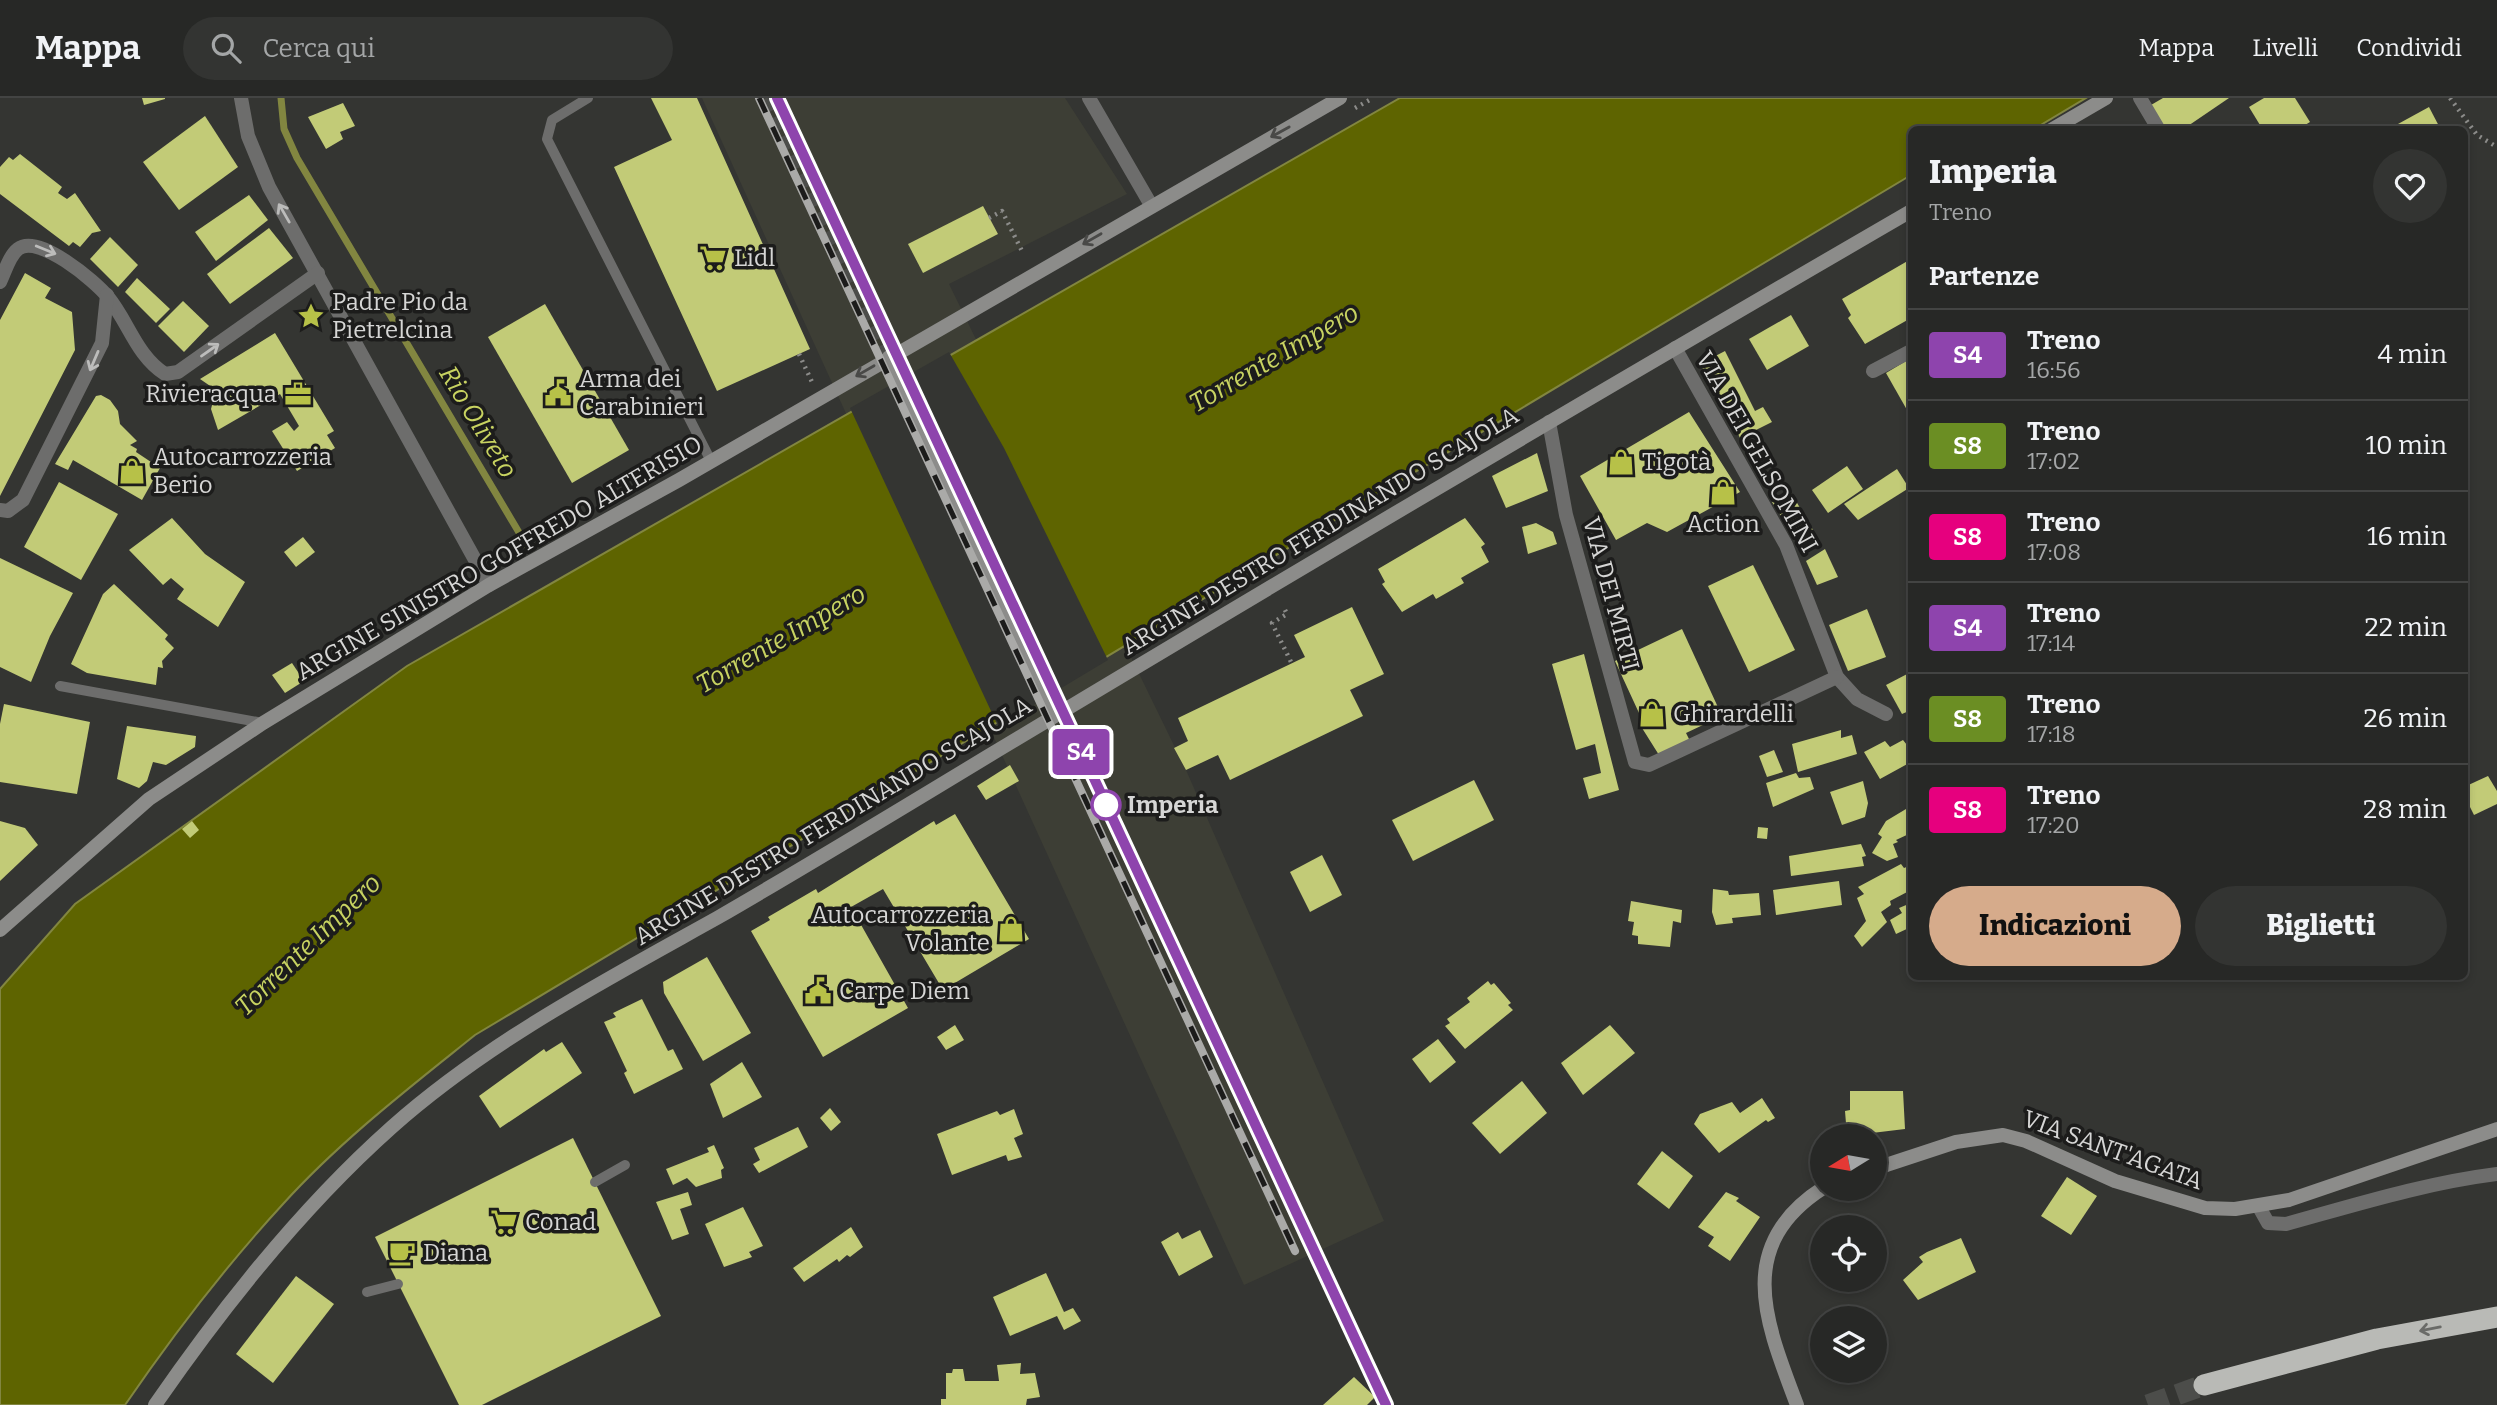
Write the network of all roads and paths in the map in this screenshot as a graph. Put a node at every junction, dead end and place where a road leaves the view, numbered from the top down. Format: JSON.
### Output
{"nodes":[{"id":1,"x":241,"y":98,"type":"edge"},
{"id":2,"x":588,"y":98,"type":"edge"},
{"id":3,"x":1089,"y":98,"type":"edge"},
{"id":4,"x":1340,"y":98,"type":"edge"},
{"id":5,"x":2106,"y":98,"type":"edge"},
{"id":6,"x":2140,"y":98,"type":"edge"},
{"id":7,"x":2449,"y":98,"type":"edge"},
{"id":8,"x":2058,"y":126,"type":"edge"},
{"id":9,"x":2157,"y":126,"type":"edge"},
{"id":10,"x":2497,"y":146,"type":"edge"},
{"id":11,"x":1151,"y":205,"type":"junction"},
{"id":12,"x":1908,"y":213,"type":"edge"},
{"id":13,"x":989,"y":218,"type":"dead end"},
{"id":14,"x":1022,"y":251,"type":"dead end"},
{"id":15,"x":318,"y":273,"type":"junction"},
{"id":16,"x":0,"y":282,"type":"edge"},
{"id":17,"x":107,"y":295,"type":"junction"},
{"id":18,"x":1675,"y":348,"type":"junction"},
{"id":19,"x":1908,"y":353,"type":"edge"},
{"id":20,"x":799,"y":354,"type":"dead end"},
{"id":21,"x":889,"y":358,"type":"tunnel mouth"},
{"id":22,"x":1873,"y":371,"type":"dead end"},
{"id":23,"x":824,"y":395,"type":"junction"},
{"id":24,"x":1549,"y":422,"type":"junction"},
{"id":25,"x":711,"y":461,"type":"junction"},
{"id":26,"x":0,"y":510,"type":"edge"},
{"id":27,"x":489,"y":585,"type":"junction"},
{"id":28,"x":1285,"y":610,"type":"dead end"},
{"id":29,"x":1292,"y":664,"type":"dead end"},
{"id":30,"x":1837,"y":677,"type":"junction"},
{"id":31,"x":60,"y":686,"type":"dead end"},
{"id":32,"x":1886,"y":714,"type":"dead end"},
{"id":33,"x":1056,"y":715,"type":"junction"},
{"id":34,"x":263,"y":723,"type":"junction"},
{"id":35,"x":0,"y":930,"type":"edge"},
{"id":36,"x":2497,"y":1129,"type":"edge"},
{"id":37,"x":1887,"y":1165,"type":"edge"},
{"id":38,"x":625,"y":1166,"type":"dead end"},
{"id":39,"x":2497,"y":1174,"type":"edge"},
{"id":40,"x":595,"y":1182,"type":"dead end"},
{"id":41,"x":1810,"y":1196,"type":"edge"},
{"id":42,"x":2259,"y":1207,"type":"junction"},
{"id":43,"x":398,"y":1284,"type":"dead end"},
{"id":44,"x":367,"y":1292,"type":"dead end"},
{"id":45,"x":2497,"y":1317,"type":"edge"},
{"id":46,"x":2204,"y":1385,"type":"tunnel mouth"},
{"id":47,"x":155,"y":1405,"type":"edge"},
{"id":48,"x":1797,"y":1405,"type":"edge"}],
"edges":[{"from":15,"to":1,"type":"street","one_way":true},
{"from":2,"to":25,"type":"lane"},
{"from":3,"to":11,"type":"street"},
{"from":4,"to":11,"type":"main road","name":"ARGINE SINISTRO GOFFREDO ALTERISIO","one_way":true},
{"from":5,"to":8,"type":"main road"},
{"from":6,"to":9,"type":"street"},
{"from":7,"to":10,"type":"path"},
{"from":11,"to":23,"type":"main road","name":"ARGINE SINISTRO GOFFREDO ALTERISIO","one_way":true},
{"from":12,"to":18,"type":"main road","name":"ARGINE DESTRO FERDINANDO SCAJOLA"},
{"from":13,"to":14,"type":"path"},
{"from":17,"to":15,"type":"street","one_way":true},
{"from":15,"to":27,"type":"street"},
{"from":16,"to":17,"type":"street","one_way":true},
{"from":17,"to":26,"type":"street","one_way":true},
{"from":18,"to":24,"type":"main road","name":"ARGINE DESTRO FERDINANDO SCAJOLA"},
{"from":18,"to":30,"type":"street","name":"VIA DEI GELSOMINI"},
{"from":19,"to":22,"type":"street"},
{"from":20,"to":23,"type":"path"},
{"from":21,"to":33,"type":"main road"},
{"from":23,"to":25,"type":"main road","name":"ARGINE SINISTRO GOFFREDO ALTERISIO"},
{"from":24,"to":30,"type":"street","name":"VIA DEI MIRTI"},
{"from":24,"to":33,"type":"main road","name":"ARGINE DESTRO FERDINANDO SCAJOLA"},
{"from":25,"to":27,"type":"main road","name":"ARGINE SINISTRO GOFFREDO ALTERISIO"},
{"from":27,"to":34,"type":"main road","name":"ARGINE SINISTRO GOFFREDO ALTERISIO"},
{"from":28,"to":29,"type":"path"},
{"from":30,"to":32,"type":"street","name":"VIA DEI GELSOMINI"},
{"from":31,"to":34,"type":"lane"},
{"from":33,"to":47,"type":"main road","name":"ARGINE DESTRO FERDINANDO SCAJOLA"},
{"from":34,"to":35,"type":"main road","name":"ARGINE SINISTRO GOFFREDO ALTERISIO"},
{"from":36,"to":42,"type":"main road","name":"VIA SANT'AGATA"},
{"from":37,"to":42,"type":"main road","name":"VIA SANT'AGATA"},
{"from":38,"to":40,"type":"lane"},
{"from":39,"to":42,"type":"street"},
{"from":41,"to":48,"type":"main road"},
{"from":43,"to":44,"type":"lane"},
{"from":45,"to":46,"type":"highway","one_way":true}]}
